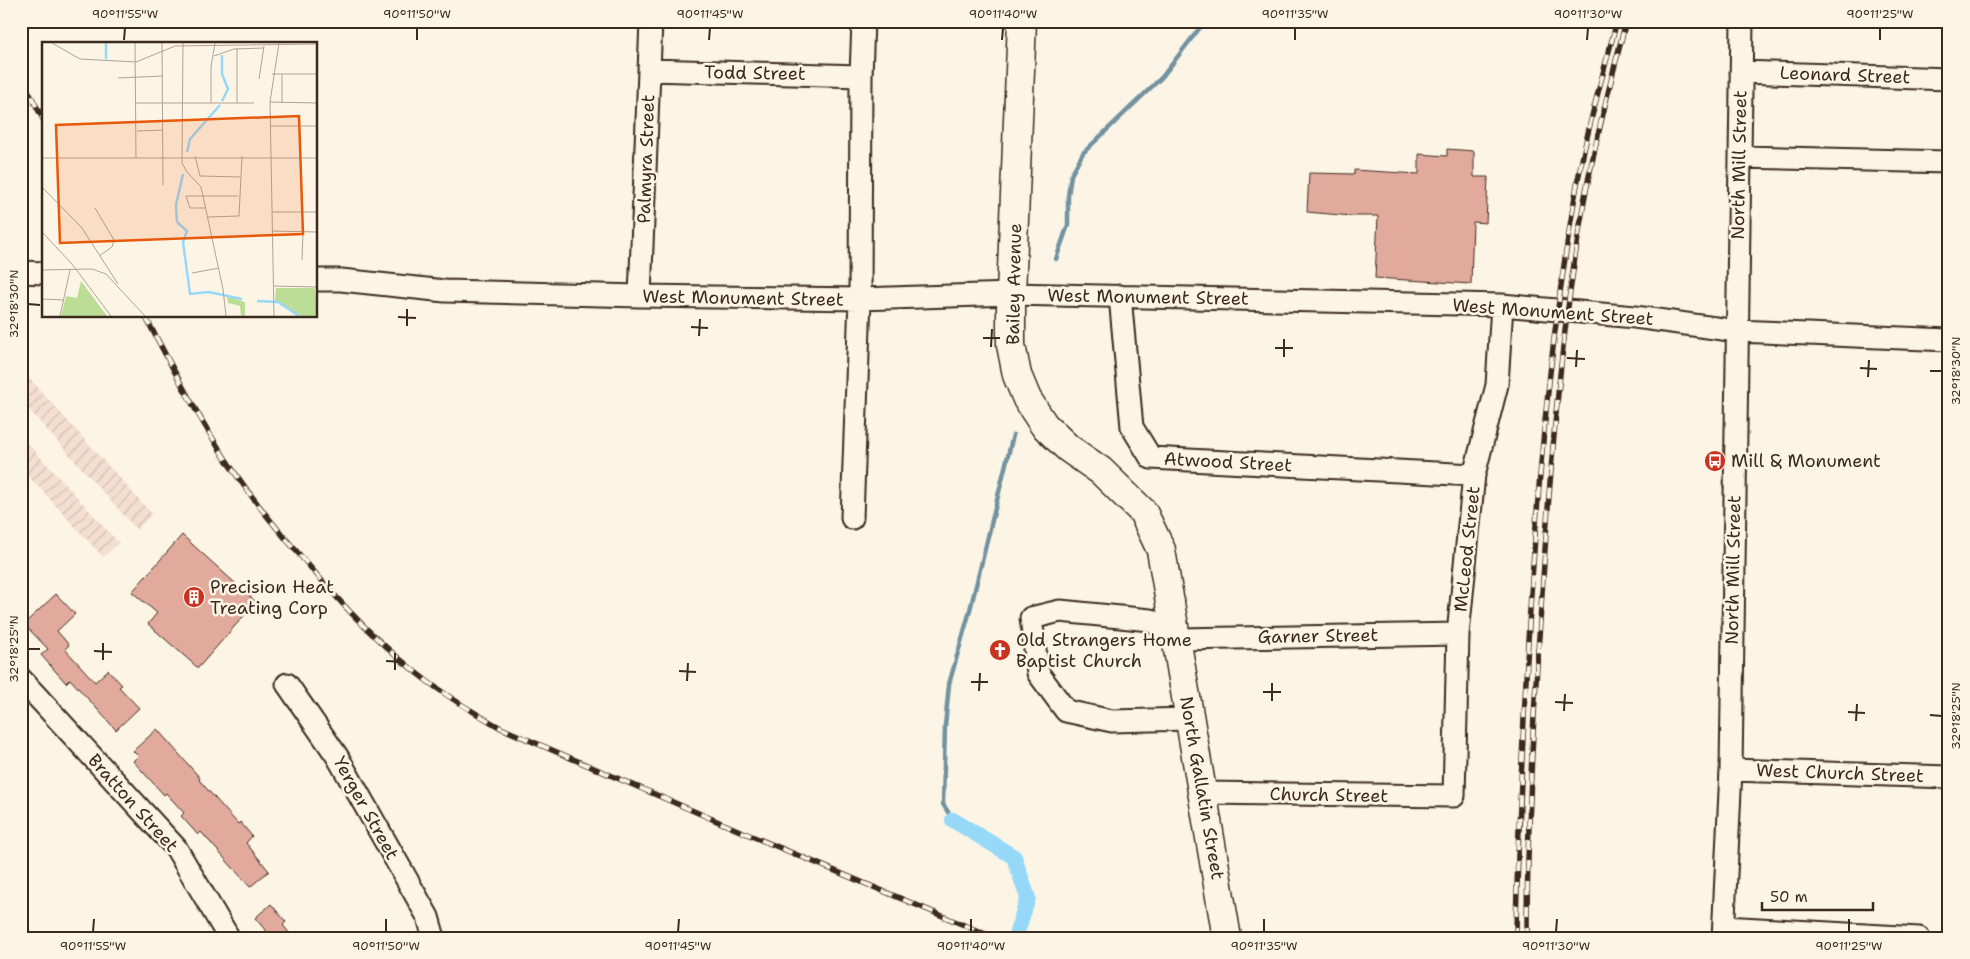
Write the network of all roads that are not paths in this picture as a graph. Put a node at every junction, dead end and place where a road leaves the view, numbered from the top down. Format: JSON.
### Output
{"nodes":[{"id":1,"x":651,"y":21,"type":"edge"},
{"id":2,"x":863,"y":21,"type":"edge"},
{"id":3,"x":1022,"y":21,"type":"edge"},
{"id":4,"x":1742,"y":21,"type":"edge"},
{"id":5,"x":650,"y":70,"type":"junction"},
{"id":6,"x":1741,"y":72,"type":"junction"},
{"id":7,"x":861,"y":76,"type":"junction"},
{"id":8,"x":1949,"y":79,"type":"edge"},
{"id":9,"x":1740,"y":157,"type":"junction"},
{"id":10,"x":1949,"y":162,"type":"edge"},
{"id":11,"x":21,"y":272,"type":"edge"},
{"id":12,"x":42,"y":272,"type":"edge"},
{"id":13,"x":318,"y":280,"type":"edge"},
{"id":14,"x":1011,"y":294,"type":"junction"},
{"id":15,"x":640,"y":296,"type":"junction"},
{"id":16,"x":1120,"y":296,"type":"junction"},
{"id":17,"x":860,"y":299,"type":"junction"},
{"id":18,"x":1502,"y":305,"type":"junction"},
{"id":19,"x":1737,"y":331,"type":"junction"},
{"id":20,"x":1949,"y":340,"type":"edge"},
{"id":21,"x":1474,"y":475,"type":"junction"},
{"id":22,"x":852,"y":518,"type":"dead end"},
{"id":23,"x":1161,"y":550,"type":"joint"},
{"id":24,"x":1458,"y":634,"type":"junction"},
{"id":25,"x":1178,"y":639,"type":"junction"},
{"id":26,"x":21,"y":679,"type":"edge"},
{"id":27,"x":287,"y":684,"type":"dead end"},
{"id":28,"x":1189,"y":719,"type":"junction"},
{"id":29,"x":1731,"y":770,"type":"junction"},
{"id":30,"x":1949,"y":777,"type":"edge"},
{"id":31,"x":1203,"y":793,"type":"junction"},
{"id":32,"x":1454,"y":796,"type":"joint"},
{"id":33,"x":1724,"y":932,"type":"edge"},
{"id":34,"x":229,"y":938,"type":"edge"},
{"id":35,"x":434,"y":938,"type":"edge"},
{"id":36,"x":1227,"y":938,"type":"edge"},
{"id":37,"x":1919,"y":938,"type":"edge"}],
"edges":[{"from":1,"to":5,"type":"street","name":"Palmyra Street"},
{"from":2,"to":7,"type":"street"},
{"from":3,"to":14,"type":"main road","name":"Bailey Avenue"},
{"from":4,"to":6,"type":"street","name":"North Mill Street"},
{"from":5,"to":7,"type":"street","name":"Todd Street"},
{"from":5,"to":15,"type":"street","name":"Palmyra Street"},
{"from":6,"to":8,"type":"street","name":"Leonard Street"},
{"from":6,"to":9,"type":"street","name":"North Mill Street"},
{"from":7,"to":17,"type":"street"},
{"from":9,"to":10,"type":"street"},
{"from":9,"to":19,"type":"street","name":"North Mill Street"},
{"from":11,"to":12,"type":"street"},
{"from":13,"to":15,"type":"street","name":"West Monument Street"},
{"from":14,"to":16,"type":"street","name":"West Monument Street"},
{"from":14,"to":17,"type":"street","name":"West Monument Street"},
{"from":14,"to":23,"type":"main road","name":"Bailey Avenue"},
{"from":15,"to":17,"type":"street","name":"West Monument Street"},
{"from":16,"to":18,"type":"street","name":"West Monument Street"},
{"from":16,"to":21,"type":"street","name":"Atwood Street"},
{"from":17,"to":22,"type":"street"},
{"from":18,"to":19,"type":"street","name":"West Monument Street"},
{"from":18,"to":21,"type":"street","name":"McLeod Street"},
{"from":19,"to":20,"type":"street","name":"West Monument Street"},
{"from":19,"to":29,"type":"street","name":"North Mill Street"},
{"from":21,"to":24,"type":"street","name":"McLeod Street"},
{"from":23,"to":25,"type":"main road","name":"North Gallatin Street"},
{"from":24,"to":25,"type":"street","name":"Garner Street"},
{"from":24,"to":32,"type":"street","name":"McLeod Street"},
{"from":25,"to":28,"type":"main road","name":"North Gallatin Street"},
{"from":25,"to":28,"type":"street"},
{"from":26,"to":34,"type":"street","name":"Bratton Street"},
{"from":27,"to":35,"type":"street","name":"Yerger Street"},
{"from":28,"to":31,"type":"main road","name":"North Gallatin Street"},
{"from":29,"to":30,"type":"street","name":"West Church Street"},
{"from":29,"to":33,"type":"street","name":"North Mill Street"},
{"from":31,"to":32,"type":"street","name":"Church Street"},
{"from":31,"to":36,"type":"main road","name":"North Gallatin Street"},
{"from":33,"to":37,"type":"street"}]}
